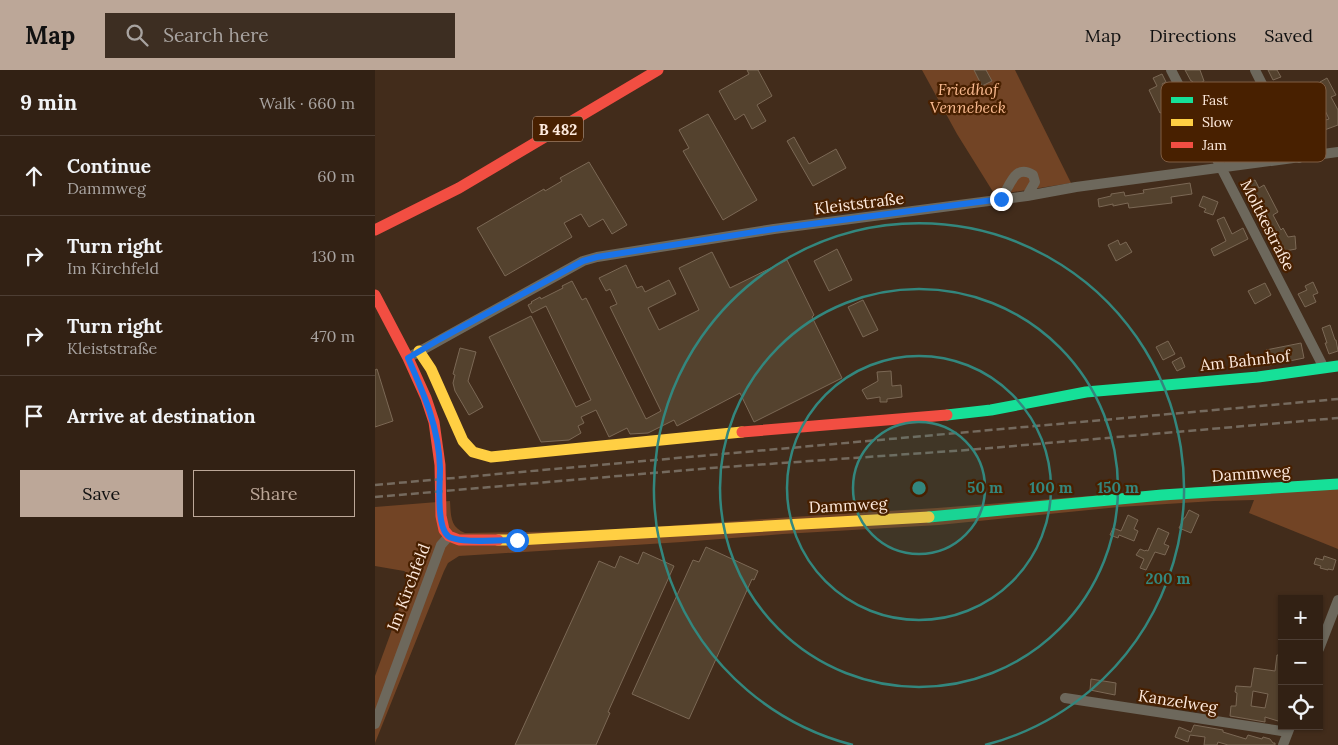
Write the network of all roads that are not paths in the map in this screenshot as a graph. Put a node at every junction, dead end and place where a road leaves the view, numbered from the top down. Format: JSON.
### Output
{"nodes":[{"id":1,"x":658,"y":70,"type":"edge"},
{"id":2,"x":1171,"y":70,"type":"edge"},
{"id":3,"x":1255,"y":70,"type":"edge"},
{"id":4,"x":1177,"y":82,"type":"edge"},
{"id":5,"x":1261,"y":82,"type":"edge"},
{"id":6,"x":1219,"y":162,"type":"edge"},
{"id":7,"x":1268,"y":162,"type":"edge"},
{"id":8,"x":1222,"y":168,"type":"junction"},
{"id":9,"x":1027,"y":196,"type":"junction"},
{"id":10,"x":1001,"y":199,"type":"junction"},
{"id":11,"x":375,"y":230,"type":"edge"},
{"id":12,"x":375,"y":295,"type":"edge"},
{"id":13,"x":419,"y":351,"type":"junction"},
{"id":14,"x":408,"y":358,"type":"junction"},
{"id":15,"x":1338,"y":366,"type":"edge"},
{"id":16,"x":1324,"y":368,"type":"junction"},
{"id":17,"x":1338,"y":484,"type":"edge"},
{"id":18,"x":449,"y":536,"type":"junction"},
{"id":19,"x":1338,"y":600,"type":"edge"},
{"id":20,"x":1322,"y":640,"type":"edge"},
{"id":21,"x":1065,"y":698,"type":"dead end"},
{"id":22,"x":375,"y":724,"type":"edge"},
{"id":23,"x":1278,"y":727,"type":"edge"},
{"id":24,"x":1289,"y":730,"type":"edge"},
{"id":25,"x":1283,"y":745,"type":"edge"}],
"edges":[{"from":1,"to":11,"type":"street","number":"B 482"},
{"from":2,"to":4,"type":"street","name":"Moltkestraße"},
{"from":3,"to":5,"type":"street"},
{"from":6,"to":8,"type":"street","name":"Moltkestraße"},
{"from":7,"to":8,"type":"street","name":"Kleiststraße"},
{"from":8,"to":9,"type":"street","name":"Kleiststraße"},
{"from":8,"to":16,"type":"street","name":"Moltkestraße"},
{"from":9,"to":10,"type":"street","name":"Kleiststraße"},
{"from":9,"to":10,"type":"street"},
{"from":10,"to":13,"type":"street","name":"Kleiststraße"},
{"from":12,"to":14,"type":"street","name":"Im Kirchfeld"},
{"from":13,"to":14,"type":"street","name":"Kleiststraße"},
{"from":13,"to":16,"type":"street","name":"Am Bahnhof"},
{"from":14,"to":18,"type":"street","name":"Im Kirchfeld"},
{"from":15,"to":16,"type":"street","name":"Am Bahnhof"},
{"from":17,"to":18,"type":"street","name":"Dammweg"},
{"from":18,"to":22,"type":"street","name":"Im Kirchfeld"},
{"from":19,"to":20,"type":"street"},
{"from":21,"to":23,"type":"street","name":"Kanzelweg"},
{"from":24,"to":25,"type":"street"}]}
